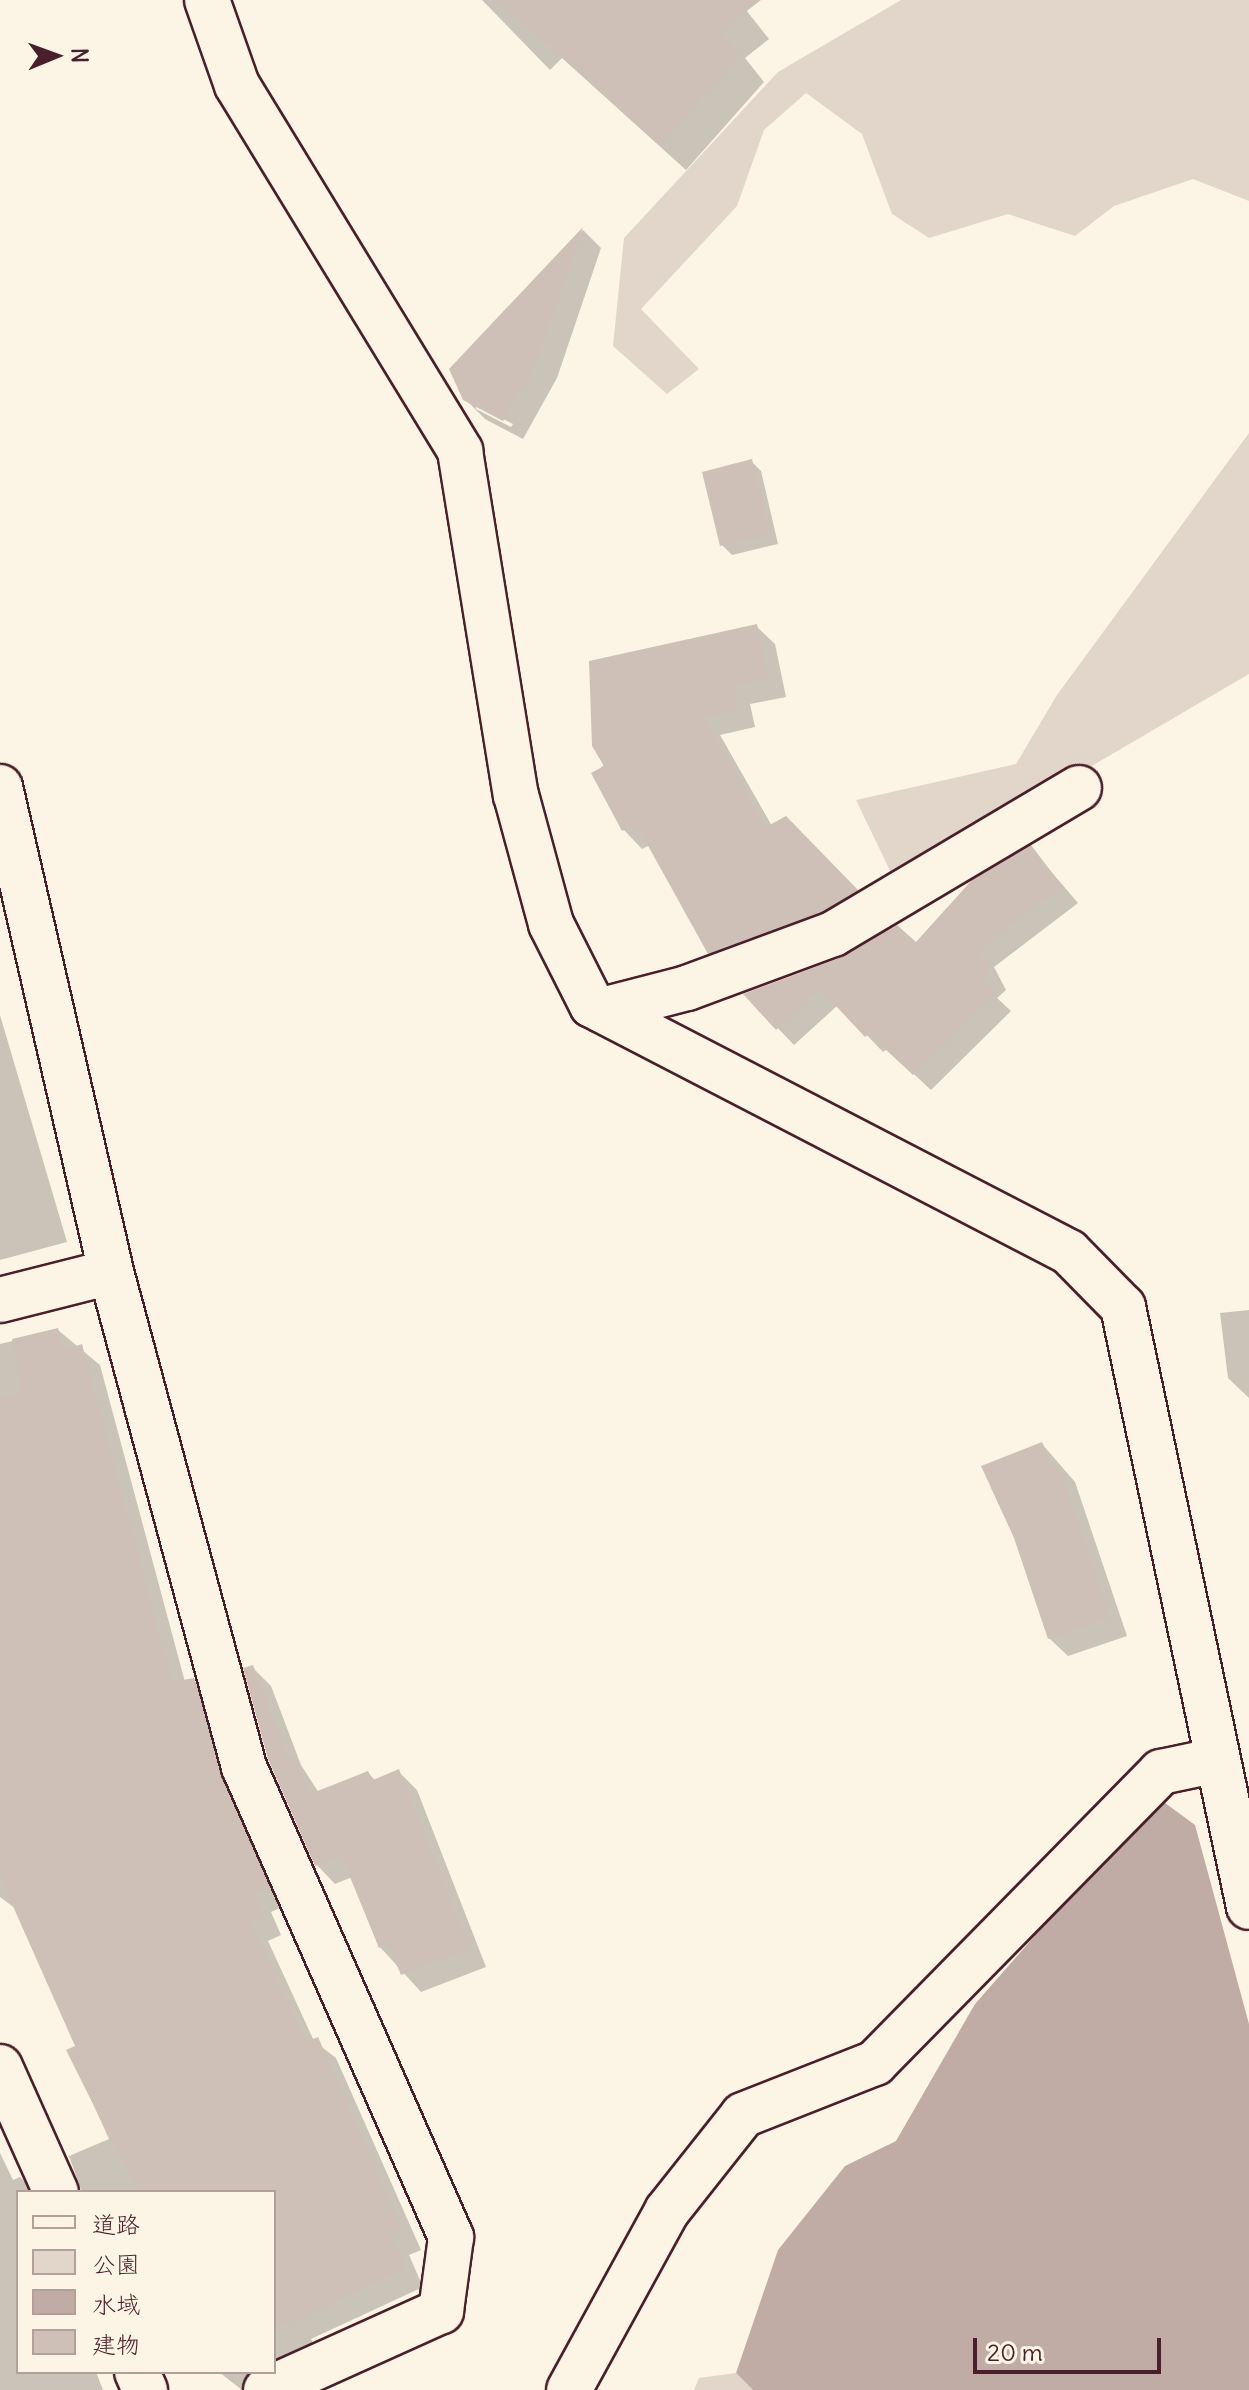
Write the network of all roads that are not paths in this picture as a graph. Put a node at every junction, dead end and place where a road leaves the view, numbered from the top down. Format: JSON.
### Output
{"nodes":[{"id":1,"x":207,"y":0,"type":"edge"},
{"id":2,"x":0,"y":787,"type":"edge"},
{"id":3,"x":1079,"y":788,"type":"dead end"},
{"id":4,"x":16,"y":932,"type":"edge"},
{"id":5,"x":602,"y":1010,"type":"junction"},
{"id":6,"x":111,"y":1272,"type":"junction"},
{"id":7,"x":0,"y":1300,"type":"edge"},
{"id":8,"x":1218,"y":1760,"type":"junction"},
{"id":9,"x":1249,"y":1907,"type":"edge"},
{"id":10,"x":0,"y":2067,"type":"edge"},
{"id":11,"x":55,"y":2190,"type":"edge"},
{"id":12,"x":266,"y":2390,"type":"edge"},
{"id":13,"x":569,"y":2390,"type":"edge"}],
"edges":[{"from":1,"to":5,"type":"street"},
{"from":2,"to":4,"type":"street"},
{"from":3,"to":5,"type":"street"},
{"from":4,"to":6,"type":"street"},
{"from":5,"to":8,"type":"street"},
{"from":6,"to":7,"type":"street"},
{"from":6,"to":12,"type":"street"},
{"from":8,"to":9,"type":"street"},
{"from":8,"to":13,"type":"street"},
{"from":10,"to":11,"type":"street"}]}
